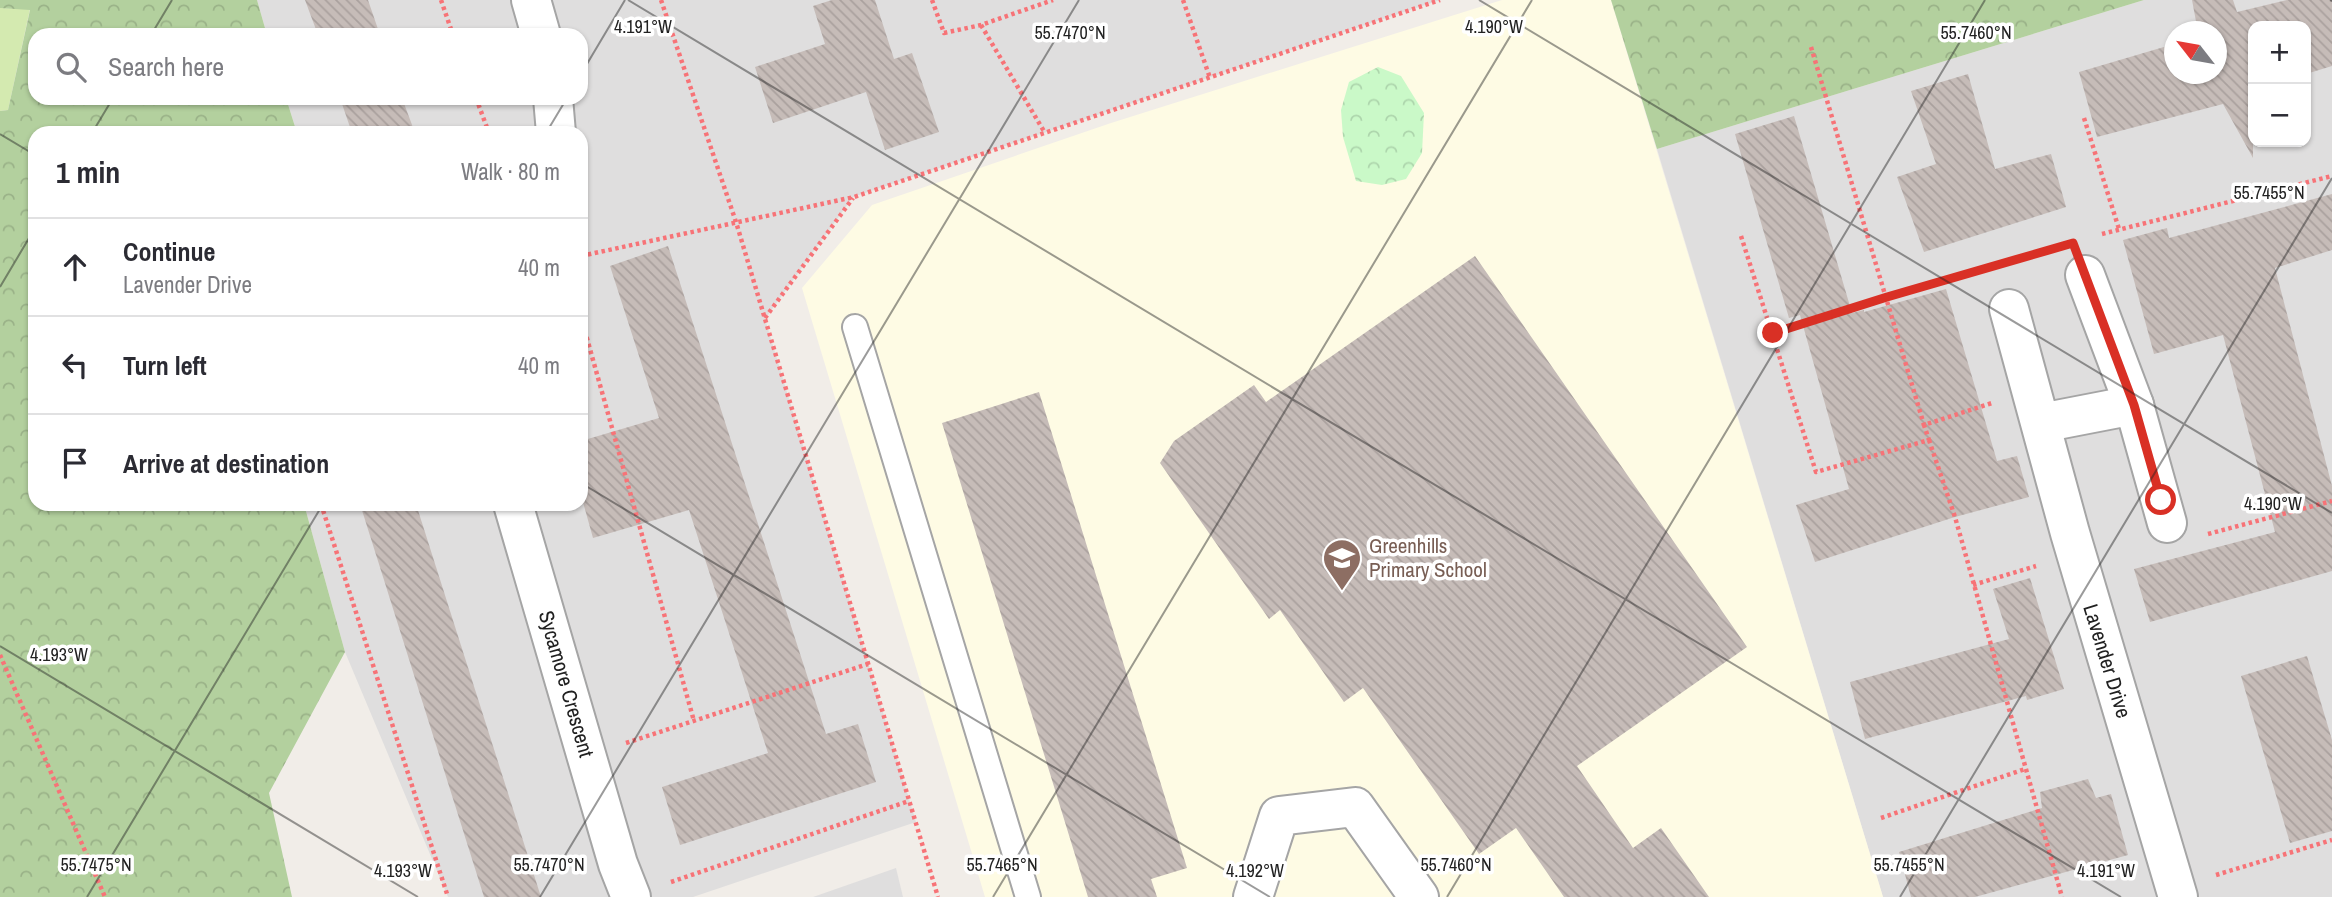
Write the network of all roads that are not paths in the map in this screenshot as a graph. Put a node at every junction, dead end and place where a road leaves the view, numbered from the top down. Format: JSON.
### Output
{"nodes":[{"id":1,"x":531,"y":0,"type":"edge"},
{"id":2,"x":539,"y":28,"type":"edge"},
{"id":3,"x":554,"y":105,"type":"edge"},
{"id":4,"x":555,"y":126,"type":"edge"},
{"id":5,"x":2079,"y":259,"type":"road end"},
{"id":6,"x":2009,"y":309,"type":"dead end"},
{"id":7,"x":855,"y":327,"type":"dead end"},
{"id":8,"x":2134,"y":405,"type":"junction"},
{"id":9,"x":2037,"y":406,"type":"junction"},
{"id":10,"x":515,"y":511,"type":"edge"},
{"id":11,"x":2167,"y":523,"type":"dead end"},
{"id":12,"x":626,"y":886,"type":"edge"},
{"id":13,"x":2176,"y":892,"type":"edge"},
{"id":14,"x":1028,"y":897,"type":"edge"},
{"id":15,"x":1253,"y":897,"type":"edge"},
{"id":16,"x":1419,"y":897,"type":"edge"}],
"edges":[{"from":1,"to":2,"type":"street"},
{"from":3,"to":4,"type":"street"},
{"from":5,"to":8,"type":"street"},
{"from":6,"to":9,"type":"street","name":"Lavender Drive"},
{"from":7,"to":14,"type":"lane"},
{"from":8,"to":9,"type":"street"},
{"from":8,"to":11,"type":"street"},
{"from":9,"to":13,"type":"street","name":"Lavender Drive"},
{"from":10,"to":12,"type":"street","name":"Sycamore Crescent"},
{"from":15,"to":16,"type":"street"}]}
